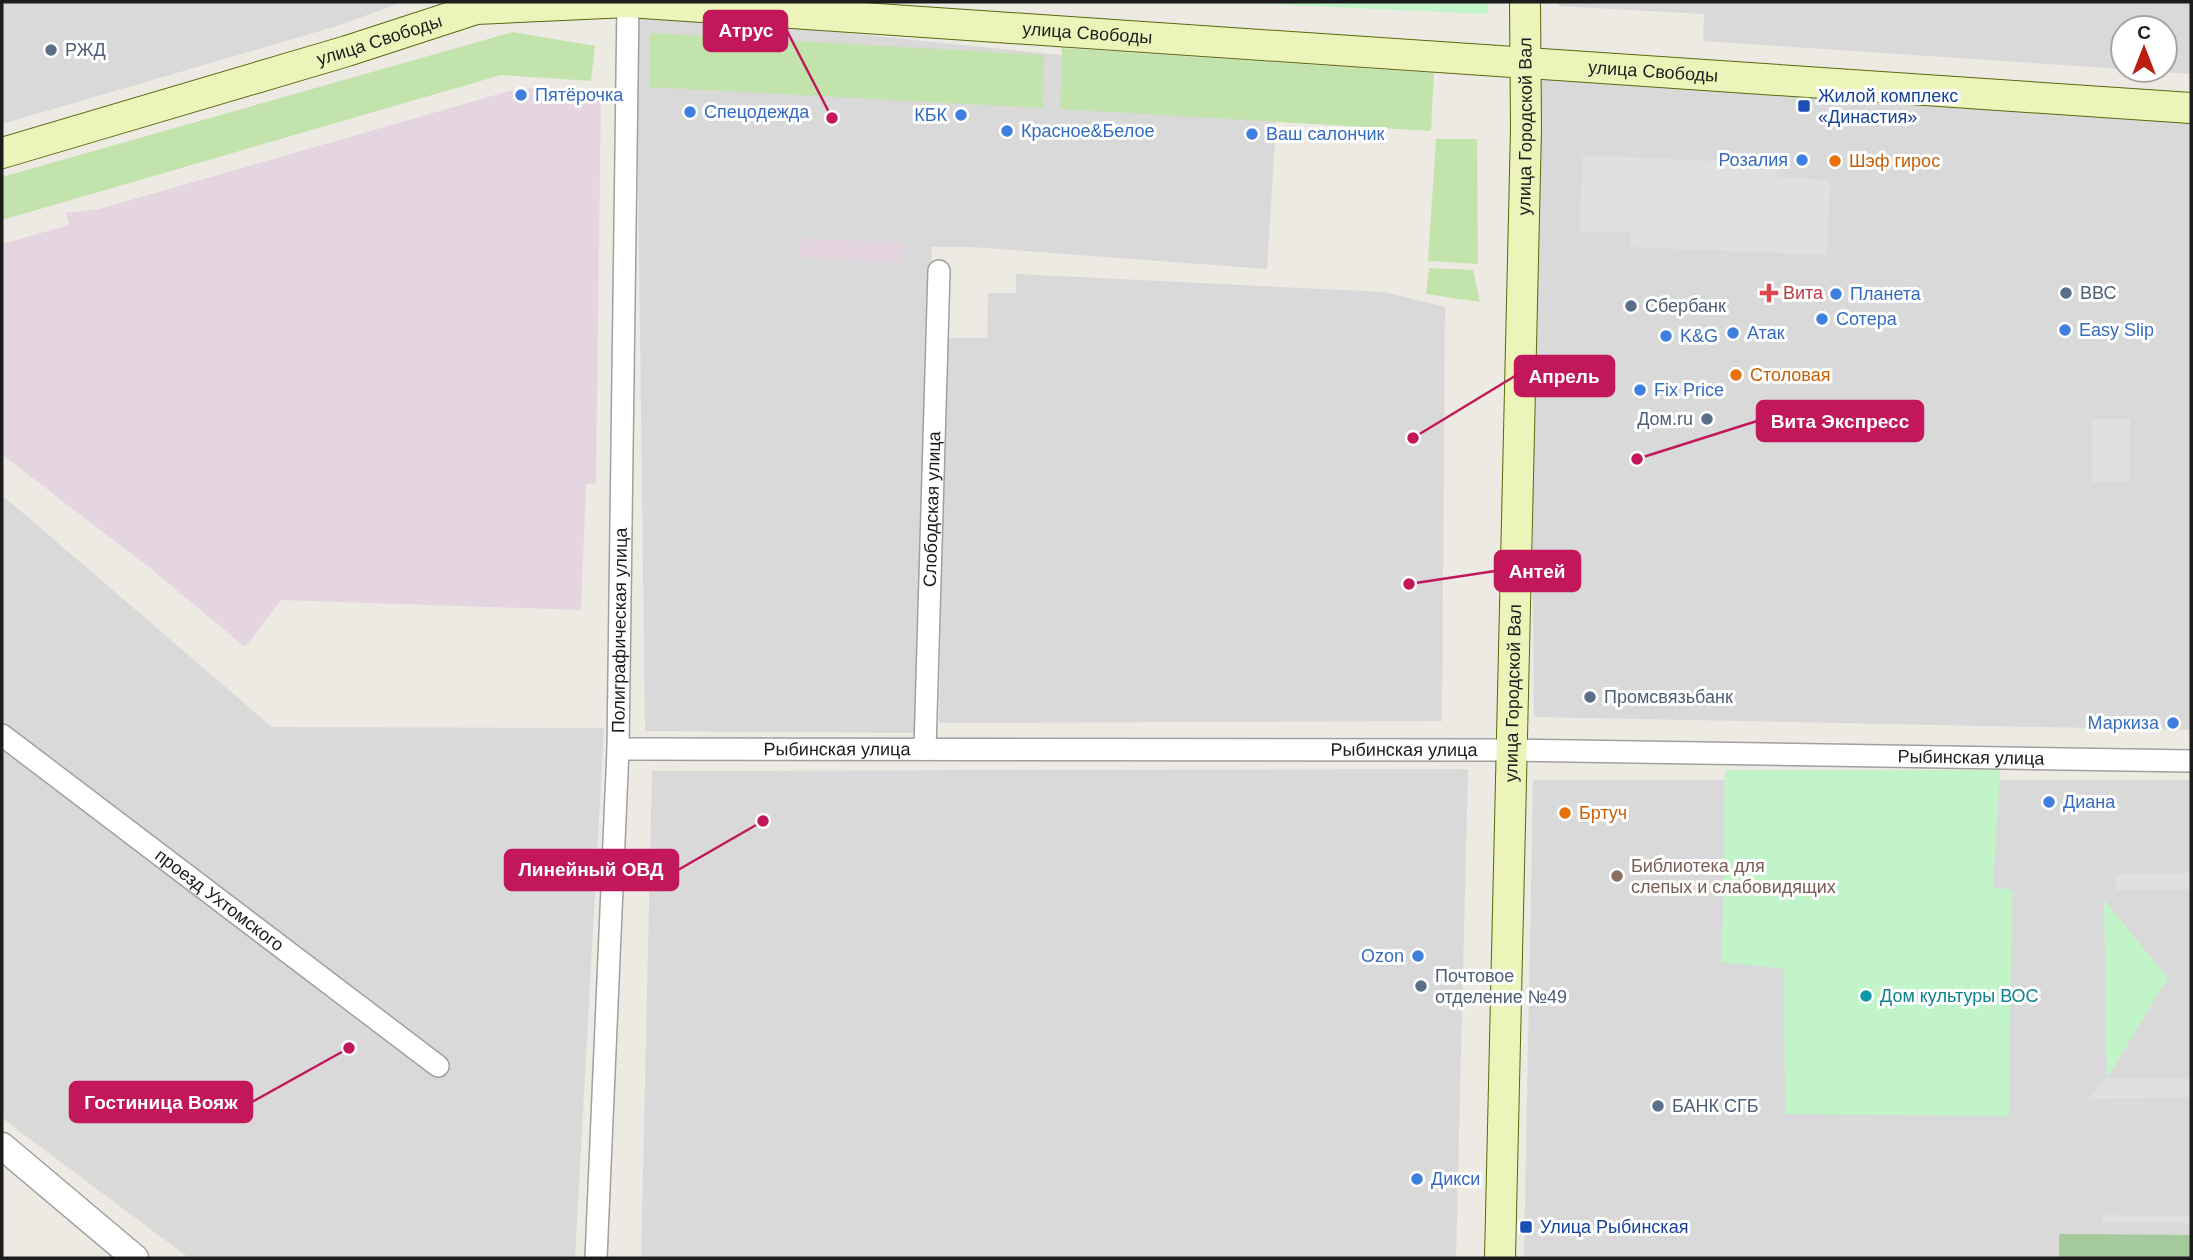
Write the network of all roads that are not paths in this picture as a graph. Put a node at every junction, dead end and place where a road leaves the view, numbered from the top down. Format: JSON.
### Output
{"nodes":[{"id":1,"x":628,"y":2,"type":"edge"},
{"id":2,"x":747,"y":2,"type":"edge"},
{"id":3,"x":1525,"y":2,"type":"edge"},
{"id":4,"x":485,"y":4,"type":"edge"},
{"id":5,"x":786,"y":14,"type":"junction"},
{"id":6,"x":1526,"y":63,"type":"junction"},
{"id":7,"x":2191,"y":108,"type":"edge"},
{"id":8,"x":2,"y":153,"type":"edge"},
{"id":9,"x":939,"y":271,"type":"dead end"},
{"id":10,"x":2,"y":735,"type":"edge"},
{"id":11,"x":618,"y":749,"type":"junction"},
{"id":12,"x":925,"y":749,"type":"junction"},
{"id":13,"x":1512,"y":750,"type":"junction"},
{"id":14,"x":2191,"y":761,"type":"edge"},
{"id":15,"x":438,"y":1066,"type":"dead end"},
{"id":16,"x":2,"y":1146,"type":"edge"},
{"id":17,"x":135,"y":1258,"type":"edge"},
{"id":18,"x":596,"y":1258,"type":"edge"},
{"id":19,"x":1500,"y":1258,"type":"edge"}],
"edges":[{"from":1,"to":4,"type":"main road","name":"улица Свободы"},
{"from":1,"to":5,"type":"main road","name":"улица Свободы"},
{"from":1,"to":11,"type":"street","name":"Полиграфическая улица"},
{"from":2,"to":5,"type":"main road"},
{"from":3,"to":6,"type":"main road","name":"улица Городской Вал"},
{"from":4,"to":8,"type":"main road","name":"улица Свободы"},
{"from":5,"to":6,"type":"main road","name":"улица Свободы"},
{"from":6,"to":7,"type":"main road","name":"улица Свободы"},
{"from":6,"to":13,"type":"main road","name":"улица Городской Вал"},
{"from":9,"to":12,"type":"street","name":"Слободская улица"},
{"from":10,"to":15,"type":"street","name":"проезд Ухтомского"},
{"from":11,"to":12,"type":"street","name":"Рыбинская улица"},
{"from":11,"to":18,"type":"street","name":"Полиграфическая улица"},
{"from":12,"to":13,"type":"street","name":"Рыбинская улица"},
{"from":13,"to":14,"type":"street","name":"Рыбинская улица"},
{"from":13,"to":19,"type":"main road","name":"улица Городской Вал"},
{"from":16,"to":17,"type":"street"}]}
